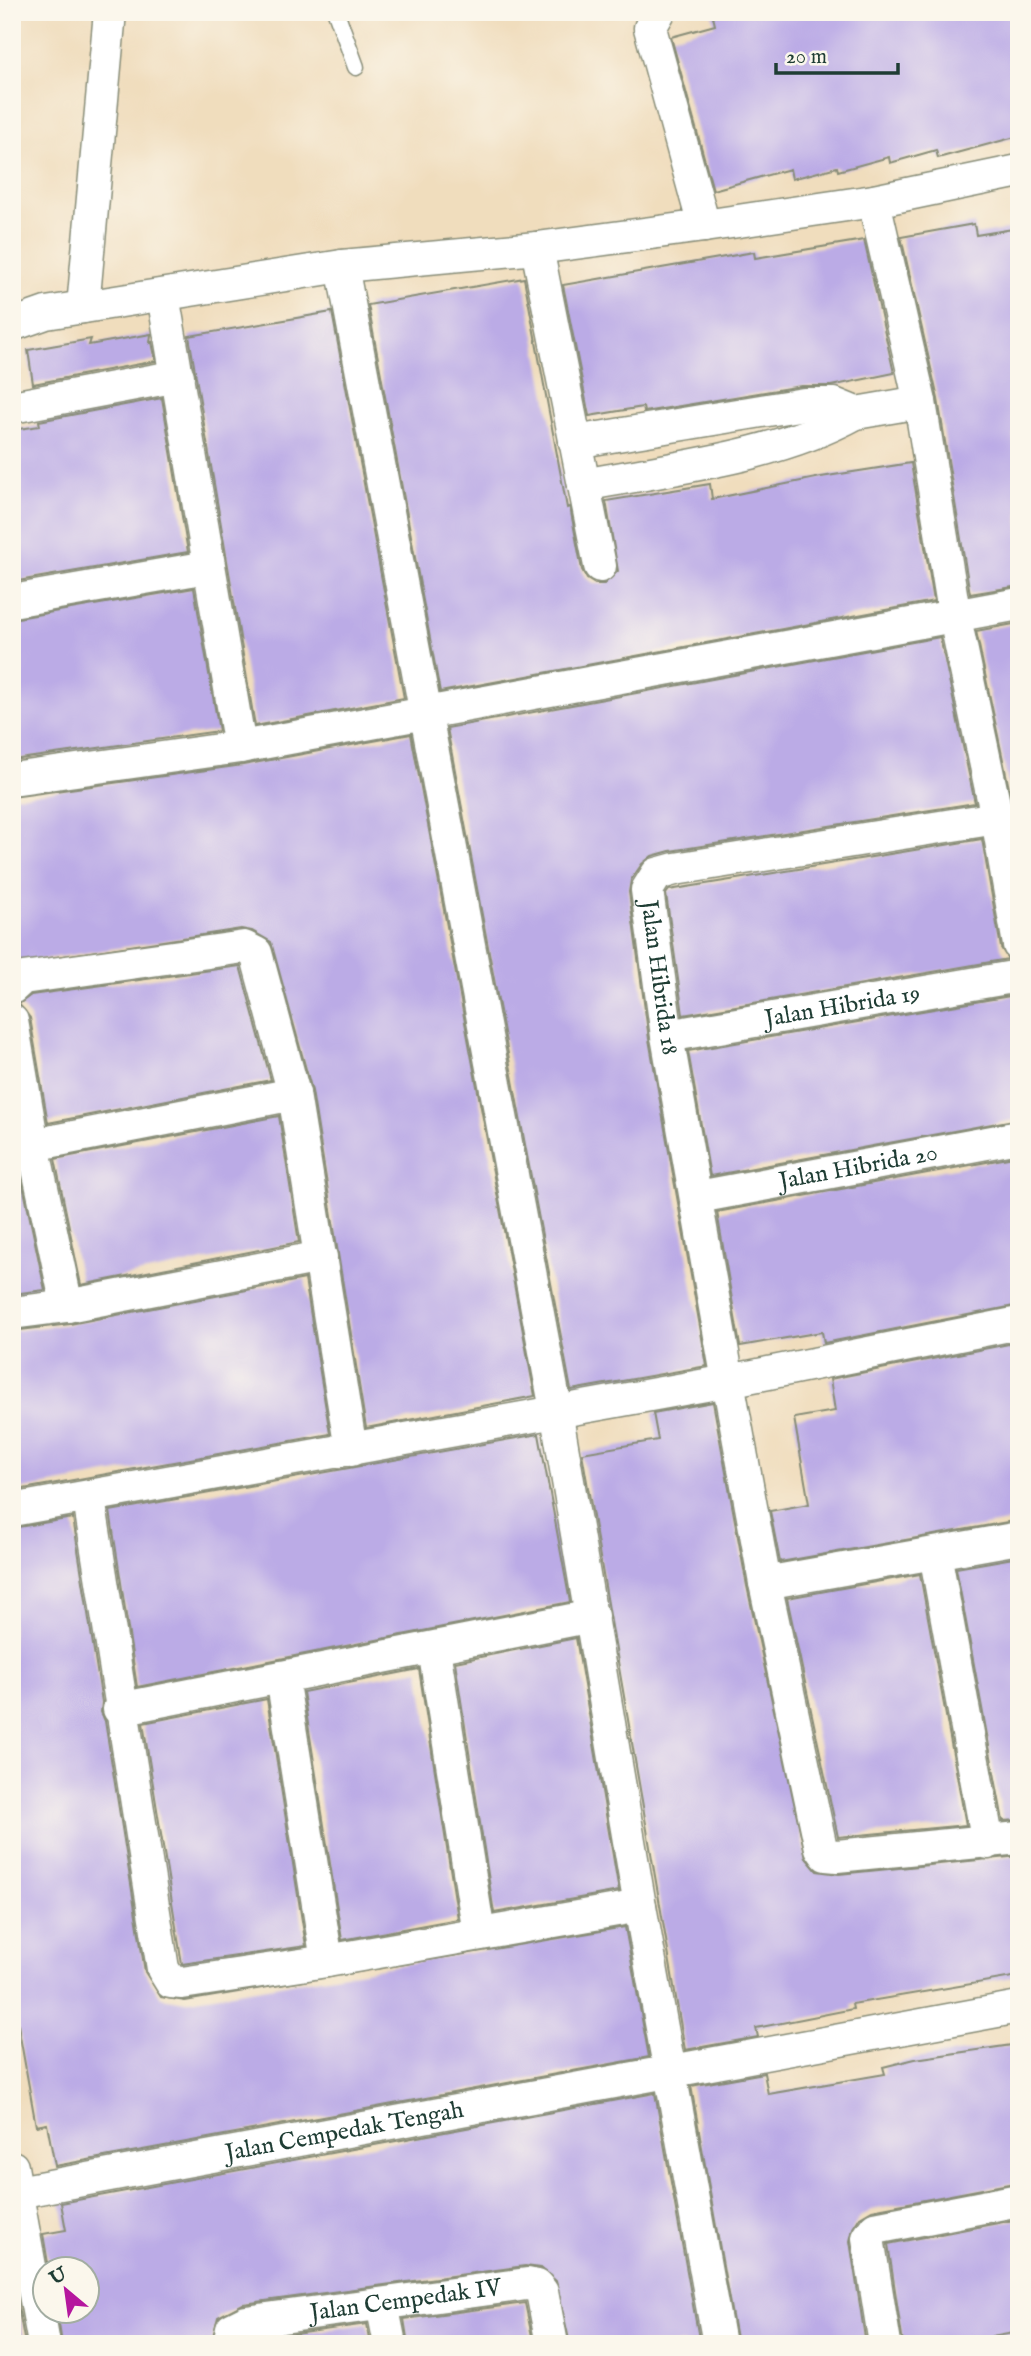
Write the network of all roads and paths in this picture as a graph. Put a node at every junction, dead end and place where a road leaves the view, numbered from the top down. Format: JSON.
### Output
{"nodes":[{"id":1,"x":110,"y":12,"type":"edge"},
{"id":2,"x":336,"y":12,"type":"edge"},
{"id":3,"x":659,"y":12,"type":"edge"},
{"id":4,"x":356,"y":67,"type":"dead end"},
{"id":5,"x":1019,"y":171,"type":"edge"},
{"id":6,"x":874,"y":201,"type":"junction"},
{"id":7,"x":704,"y":226,"type":"junction"},
{"id":8,"x":537,"y":248,"type":"junction"},
{"id":9,"x":342,"y":266,"type":"junction"},
{"id":10,"x":163,"y":295,"type":"junction"},
{"id":11,"x":83,"y":307,"type":"junction"},
{"id":12,"x":12,"y":325,"type":"edge"},
{"id":13,"x":178,"y":376,"type":"junction"},
{"id":14,"x":920,"y":402,"type":"junction"},
{"id":15,"x":12,"y":407,"type":"edge"},
{"id":16,"x":856,"y":413,"type":"junction"},
{"id":17,"x":575,"y":442,"type":"junction"},
{"id":18,"x":584,"y":485,"type":"junction"},
{"id":19,"x":600,"y":566,"type":"dead end"},
{"id":20,"x":208,"y":567,"type":"junction"},
{"id":21,"x":12,"y":601,"type":"edge"},
{"id":22,"x":1019,"y":604,"type":"edge"},
{"id":23,"x":955,"y":618,"type":"junction"},
{"id":24,"x":423,"y":712,"type":"junction"},
{"id":25,"x":240,"y":747,"type":"junction"},
{"id":26,"x":12,"y":779,"type":"edge"},
{"id":27,"x":997,"y":818,"type":"junction"},
{"id":28,"x":1019,"y":945,"type":"edge"},
{"id":29,"x":1019,"y":976,"type":"edge"},
{"id":30,"x":12,"y":988,"type":"edge"},
{"id":31,"x":12,"y":1021,"type":"edge"},
{"id":32,"x":667,"y":1036,"type":"junction"},
{"id":33,"x":294,"y":1094,"type":"junction"},
{"id":34,"x":1019,"y":1137,"type":"edge"},
{"id":35,"x":33,"y":1144,"type":"junction"},
{"id":36,"x":698,"y":1197,"type":"junction"},
{"id":37,"x":321,"y":1257,"type":"junction"},
{"id":38,"x":67,"y":1306,"type":"junction"},
{"id":39,"x":12,"y":1313,"type":"edge"},
{"id":40,"x":1019,"y":1323,"type":"edge"},
{"id":41,"x":728,"y":1381,"type":"junction"},
{"id":42,"x":556,"y":1410,"type":"junction"},
{"id":43,"x":351,"y":1450,"type":"junction"},
{"id":44,"x":89,"y":1499,"type":"junction"},
{"id":45,"x":12,"y":1510,"type":"edge"},
{"id":46,"x":1019,"y":1538,"type":"edge"},
{"id":47,"x":935,"y":1553,"type":"junction"},
{"id":48,"x":765,"y":1583,"type":"junction"},
{"id":49,"x":592,"y":1616,"type":"junction"},
{"id":50,"x":434,"y":1648,"type":"junction"},
{"id":51,"x":282,"y":1677,"type":"junction"},
{"id":52,"x":120,"y":1709,"type":"junction"},
{"id":53,"x":1003,"y":1841,"type":"edge"},
{"id":54,"x":640,"y":1906,"type":"junction"},
{"id":55,"x":480,"y":1934,"type":"junction"},
{"id":56,"x":327,"y":1961,"type":"junction"},
{"id":57,"x":1019,"y":2007,"type":"edge"},
{"id":58,"x":671,"y":2073,"type":"junction"},
{"id":59,"x":14,"y":2184,"type":"edge"},
{"id":60,"x":1019,"y":2200,"type":"edge"},
{"id":61,"x":382,"y":2304,"type":"junction"},
{"id":62,"x":44,"y":2344,"type":"edge"},
{"id":63,"x":229,"y":2344,"type":"edge"},
{"id":64,"x":390,"y":2344,"type":"edge"},
{"id":65,"x":552,"y":2344,"type":"edge"},
{"id":66,"x":719,"y":2344,"type":"edge"},
{"id":67,"x":886,"y":2344,"type":"edge"}],
"edges":[{"from":1,"to":11,"type":"street"},
{"from":2,"to":4,"type":"lane"},
{"from":3,"to":7,"type":"street"},
{"from":5,"to":6,"type":"street"},
{"from":6,"to":7,"type":"street"},
{"from":6,"to":14,"type":"street"},
{"from":7,"to":8,"type":"street"},
{"from":8,"to":9,"type":"street"},
{"from":8,"to":17,"type":"street"},
{"from":9,"to":10,"type":"street"},
{"from":9,"to":24,"type":"street"},
{"from":10,"to":11,"type":"street"},
{"from":10,"to":13,"type":"street"},
{"from":11,"to":12,"type":"street"},
{"from":13,"to":15,"type":"street"},
{"from":13,"to":20,"type":"street"},
{"from":14,"to":16,"type":"street"},
{"from":14,"to":23,"type":"street"},
{"from":16,"to":17,"type":"street"},
{"from":16,"to":18,"type":"street"},
{"from":17,"to":18,"type":"street"},
{"from":18,"to":19,"type":"street"},
{"from":20,"to":21,"type":"street"},
{"from":20,"to":25,"type":"street"},
{"from":22,"to":23,"type":"street"},
{"from":23,"to":24,"type":"street"},
{"from":23,"to":27,"type":"street"},
{"from":24,"to":25,"type":"street"},
{"from":24,"to":42,"type":"street"},
{"from":25,"to":26,"type":"street"},
{"from":27,"to":28,"type":"street"},
{"from":27,"to":32,"type":"street","name":"Jalan Hibrida 18"},
{"from":29,"to":32,"type":"street","name":"Jalan Hibrida 19"},
{"from":30,"to":33,"type":"street"},
{"from":31,"to":35,"type":"street"},
{"from":32,"to":36,"type":"street","name":"Jalan Hibrida 18"},
{"from":33,"to":35,"type":"street"},
{"from":33,"to":37,"type":"street"},
{"from":34,"to":36,"type":"street","name":"Jalan Hibrida 20"},
{"from":35,"to":38,"type":"street"},
{"from":36,"to":41,"type":"street","name":"Jalan Hibrida 18"},
{"from":37,"to":38,"type":"street"},
{"from":37,"to":43,"type":"street"},
{"from":38,"to":39,"type":"street"},
{"from":40,"to":41,"type":"street"},
{"from":41,"to":42,"type":"street"},
{"from":41,"to":48,"type":"street","name":"Jalan Hibrida 18"},
{"from":42,"to":43,"type":"street"},
{"from":42,"to":49,"type":"street"},
{"from":43,"to":44,"type":"street"},
{"from":44,"to":45,"type":"street"},
{"from":44,"to":52,"type":"street"},
{"from":46,"to":47,"type":"street"},
{"from":47,"to":48,"type":"street"},
{"from":47,"to":53,"type":"street"},
{"from":48,"to":53,"type":"street","name":"Jalan Hibrida 18"},
{"from":49,"to":50,"type":"street"},
{"from":49,"to":54,"type":"street"},
{"from":50,"to":51,"type":"street"},
{"from":50,"to":55,"type":"street"},
{"from":51,"to":52,"type":"street"},
{"from":51,"to":56,"type":"street"},
{"from":52,"to":56,"type":"street"},
{"from":54,"to":55,"type":"street"},
{"from":54,"to":58,"type":"street"},
{"from":55,"to":56,"type":"street"},
{"from":57,"to":58,"type":"street","name":"Jalan Cempedak Tengah"},
{"from":58,"to":59,"type":"street","name":"Jalan Cempedak Tengah"},
{"from":58,"to":66,"type":"street"},
{"from":59,"to":62,"type":"street"},
{"from":60,"to":67,"type":"street"},
{"from":61,"to":63,"type":"street","name":"Jalan Cempedak IV"},
{"from":61,"to":64,"type":"street"},
{"from":61,"to":65,"type":"street","name":"Jalan Cempedak IV"}]}
